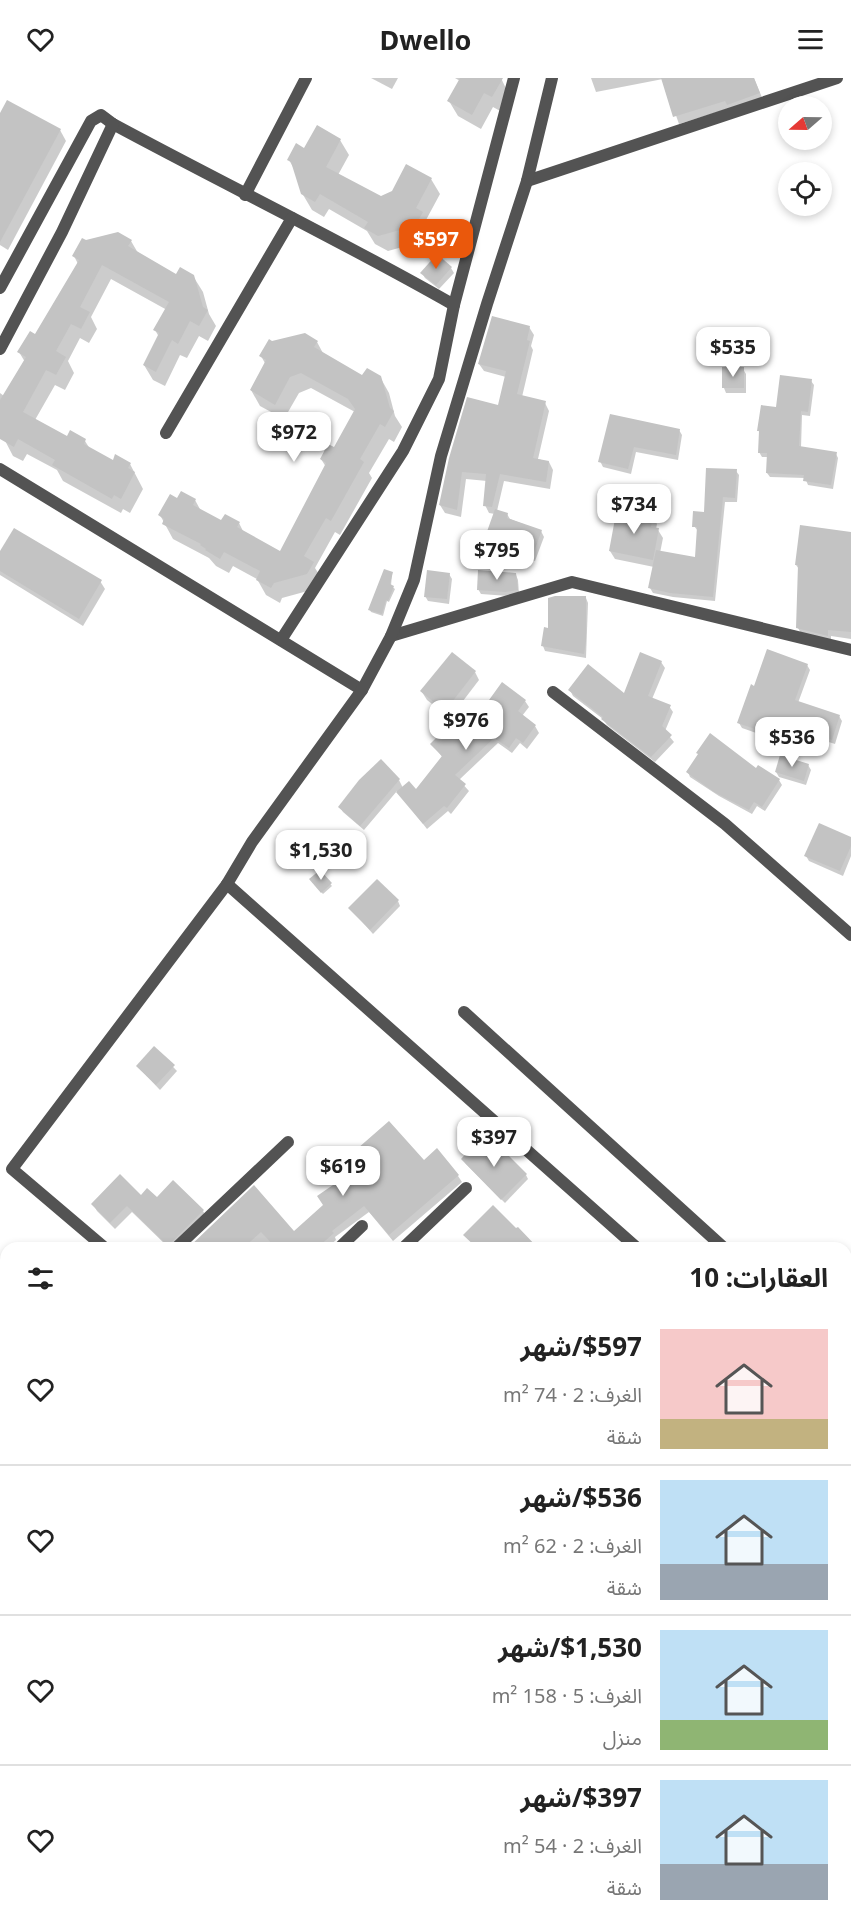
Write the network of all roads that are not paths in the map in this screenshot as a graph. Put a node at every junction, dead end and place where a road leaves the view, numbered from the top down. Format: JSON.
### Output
{"nodes":[{"id":1,"x":306,"y":78,"type":"edge"},
{"id":2,"x":514,"y":78,"type":"edge"},
{"id":3,"x":552,"y":78,"type":"edge"},
{"id":4,"x":837,"y":78,"type":"edge"},
{"id":5,"x":113,"y":124,"type":"junction"},
{"id":6,"x":527,"y":181,"type":"junction"},
{"id":7,"x":244,"y":195,"type":"junction"},
{"id":8,"x":292,"y":218,"type":"junction"},
{"id":9,"x":0,"y":288,"type":"edge"},
{"id":10,"x":454,"y":304,"type":"junction"},
{"id":11,"x":0,"y":349,"type":"edge"},
{"id":12,"x":166,"y":434,"type":"dead end"},
{"id":13,"x":0,"y":469,"type":"edge"},
{"id":14,"x":390,"y":636,"type":"junction"},
{"id":15,"x":281,"y":640,"type":"junction"},
{"id":16,"x":851,"y":650,"type":"edge"},
{"id":17,"x":362,"y":690,"type":"junction"},
{"id":18,"x":553,"y":692,"type":"dead end"},
{"id":19,"x":226,"y":884,"type":"junction"},
{"id":20,"x":851,"y":935,"type":"edge"},
{"id":21,"x":464,"y":1012,"type":"dead end"},
{"id":22,"x":288,"y":1142,"type":"dead end"},
{"id":23,"x":466,"y":1188,"type":"dead end"},
{"id":24,"x":362,"y":1226,"type":"dead end"},
{"id":25,"x":98,"y":1242,"type":"edge"},
{"id":26,"x":182,"y":1242,"type":"edge"},
{"id":27,"x":345,"y":1242,"type":"edge"},
{"id":28,"x":409,"y":1242,"type":"edge"},
{"id":29,"x":630,"y":1242,"type":"edge"},
{"id":30,"x":717,"y":1242,"type":"edge"}],
"edges":[{"from":1,"to":7,"type":"street"},
{"from":2,"to":10,"type":"street"},
{"from":3,"to":6,"type":"street"},
{"from":4,"to":6,"type":"street"},
{"from":5,"to":7,"type":"street"},
{"from":5,"to":9,"type":"street"},
{"from":5,"to":11,"type":"street"},
{"from":6,"to":14,"type":"street"},
{"from":7,"to":8,"type":"street"},
{"from":8,"to":10,"type":"street"},
{"from":8,"to":12,"type":"street"},
{"from":10,"to":15,"type":"street"},
{"from":13,"to":15,"type":"street"},
{"from":14,"to":16,"type":"street"},
{"from":14,"to":17,"type":"street"},
{"from":15,"to":17,"type":"street"},
{"from":17,"to":19,"type":"street"},
{"from":18,"to":20,"type":"street"},
{"from":19,"to":25,"type":"street"},
{"from":19,"to":29,"type":"street"},
{"from":21,"to":30,"type":"street"},
{"from":22,"to":26,"type":"street"},
{"from":23,"to":28,"type":"street"},
{"from":24,"to":27,"type":"street"}]}
